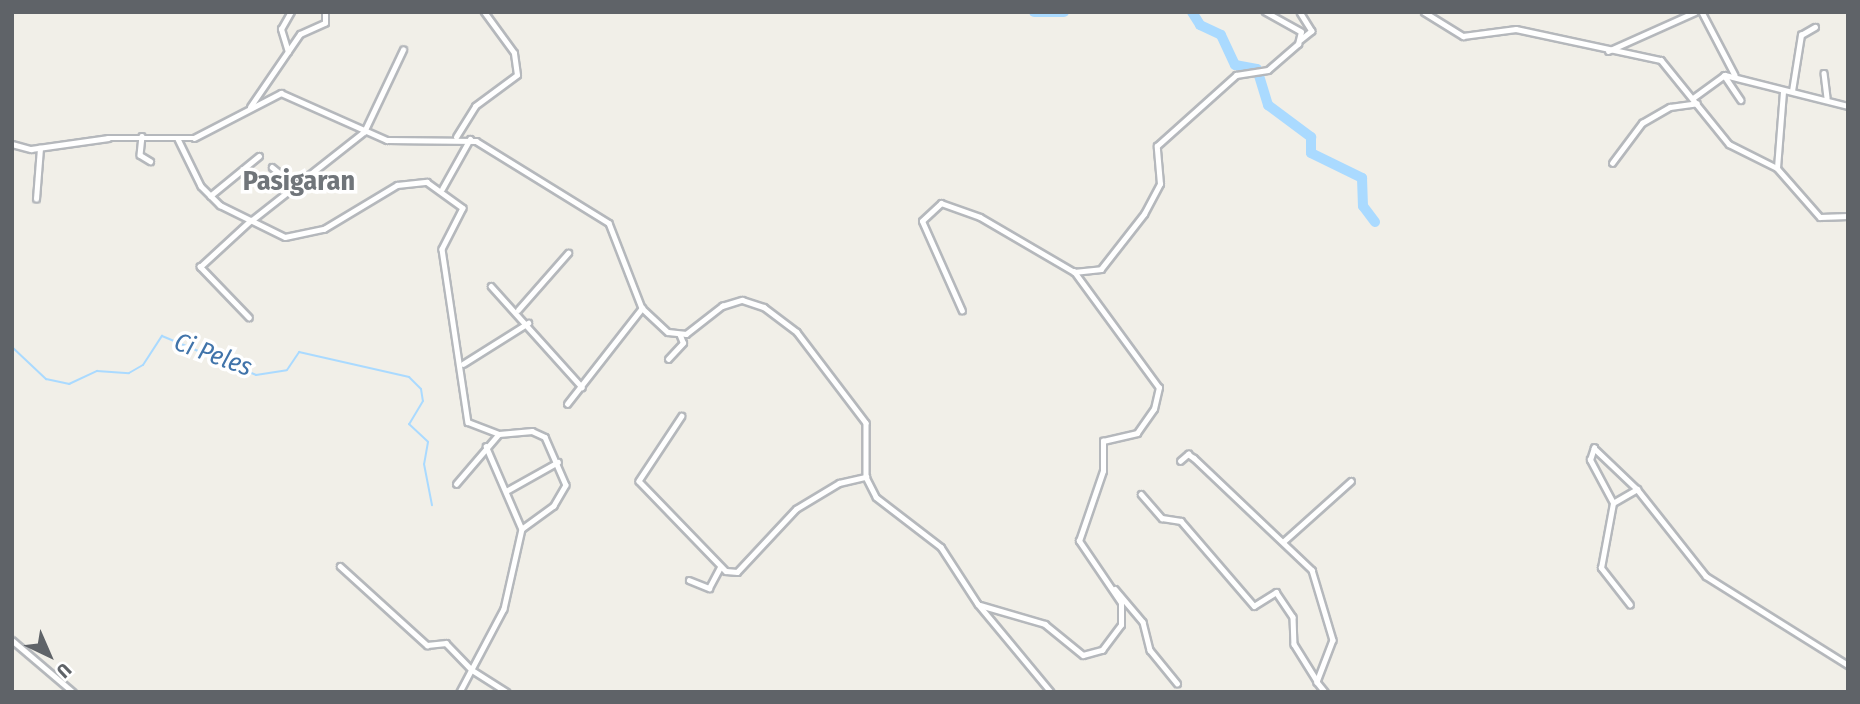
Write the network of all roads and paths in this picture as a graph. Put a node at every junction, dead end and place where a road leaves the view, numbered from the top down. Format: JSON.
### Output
{"nodes":[{"id":1,"x":291,"y":12,"type":"edge"},
{"id":2,"x":325,"y":12,"type":"edge"},
{"id":3,"x":484,"y":12,"type":"edge"},
{"id":4,"x":1265,"y":12,"type":"edge"},
{"id":5,"x":1300,"y":12,"type":"edge"},
{"id":6,"x":1424,"y":12,"type":"edge"},
{"id":7,"x":1695,"y":12,"type":"edge"},
{"id":8,"x":1702,"y":12,"type":"edge"},
{"id":9,"x":1815,"y":27,"type":"dead end"},
{"id":10,"x":1301,"y":40,"type":"junction"},
{"id":11,"x":403,"y":50,"type":"dead end"},
{"id":12,"x":1607,"y":51,"type":"junction"},
{"id":13,"x":289,"y":53,"type":"junction"},
{"id":14,"x":1824,"y":73,"type":"dead end"},
{"id":15,"x":1724,"y":75,"type":"junction"},
{"id":16,"x":1735,"y":75,"type":"junction"},
{"id":17,"x":1792,"y":91,"type":"junction"},
{"id":18,"x":1783,"y":92,"type":"junction"},
{"id":19,"x":1827,"y":99,"type":"junction"},
{"id":20,"x":1741,"y":100,"type":"dead end"},
{"id":21,"x":1695,"y":101,"type":"junction"},
{"id":22,"x":1848,"y":106,"type":"edge"},
{"id":23,"x":249,"y":109,"type":"junction"},
{"id":24,"x":364,"y":132,"type":"junction"},
{"id":25,"x":142,"y":136,"type":"junction"},
{"id":26,"x":456,"y":137,"type":"junction"},
{"id":27,"x":178,"y":139,"type":"junction"},
{"id":28,"x":470,"y":139,"type":"junction"},
{"id":29,"x":14,"y":146,"type":"edge"},
{"id":30,"x":40,"y":148,"type":"junction"},
{"id":31,"x":259,"y":156,"type":"dead end"},
{"id":32,"x":150,"y":161,"type":"dead end"},
{"id":33,"x":1612,"y":163,"type":"dead end"},
{"id":34,"x":272,"y":167,"type":"dead end"},
{"id":35,"x":1777,"y":168,"type":"junction"},
{"id":36,"x":292,"y":183,"type":"junction"},
{"id":37,"x":442,"y":189,"type":"junction"},
{"id":38,"x":210,"y":196,"type":"junction"},
{"id":39,"x":36,"y":199,"type":"dead end"},
{"id":40,"x":1848,"y":216,"type":"edge"},
{"id":41,"x":251,"y":220,"type":"junction"},
{"id":42,"x":568,"y":253,"type":"dead end"},
{"id":43,"x":1074,"y":272,"type":"junction"},
{"id":44,"x":491,"y":286,"type":"dead end"},
{"id":45,"x":642,"y":308,"type":"junction"},
{"id":46,"x":518,"y":310,"type":"junction"},
{"id":47,"x":962,"y":311,"type":"dead end"},
{"id":48,"x":249,"y":318,"type":"dead end"},
{"id":49,"x":528,"y":323,"type":"junction"},
{"id":50,"x":679,"y":335,"type":"junction"},
{"id":51,"x":668,"y":359,"type":"dead end"},
{"id":52,"x":463,"y":364,"type":"junction"},
{"id":53,"x":582,"y":387,"type":"junction"},
{"id":54,"x":567,"y":404,"type":"dead end"},
{"id":55,"x":682,"y":416,"type":"dead end"},
{"id":56,"x":499,"y":434,"type":"junction"},
{"id":57,"x":486,"y":446,"type":"junction"},
{"id":58,"x":1181,"y":461,"type":"dead end"},
{"id":59,"x":558,"y":462,"type":"junction"},
{"id":60,"x":866,"y":477,"type":"junction"},
{"id":61,"x":1351,"y":481,"type":"dead end"},
{"id":62,"x":456,"y":484,"type":"dead end"},
{"id":63,"x":1637,"y":488,"type":"junction"},
{"id":64,"x":508,"y":490,"type":"junction"},
{"id":65,"x":1141,"y":494,"type":"dead end"},
{"id":66,"x":1613,"y":503,"type":"junction"},
{"id":67,"x":522,"y":529,"type":"junction"},
{"id":68,"x":1283,"y":542,"type":"junction"},
{"id":69,"x":340,"y":566,"type":"dead end"},
{"id":70,"x":720,"y":567,"type":"junction"},
{"id":71,"x":689,"y":580,"type":"dead end"},
{"id":72,"x":1111,"y":586,"type":"junction"},
{"id":73,"x":978,"y":604,"type":"junction"},
{"id":74,"x":1630,"y":606,"type":"dead end"},
{"id":75,"x":12,"y":640,"type":"edge"},
{"id":76,"x":1848,"y":665,"type":"edge"},
{"id":77,"x":472,"y":670,"type":"junction"},
{"id":78,"x":1317,"y":682,"type":"junction"},
{"id":79,"x":1177,"y":683,"type":"dead end"},
{"id":80,"x":73,"y":692,"type":"edge"},
{"id":81,"x":460,"y":692,"type":"edge"},
{"id":82,"x":507,"y":692,"type":"edge"},
{"id":83,"x":1051,"y":692,"type":"edge"},
{"id":84,"x":1325,"y":692,"type":"edge"}],
"edges":[{"from":1,"to":13,"type":"street"},
{"from":2,"to":13,"type":"street"},
{"from":3,"to":26,"type":"street"},
{"from":4,"to":10,"type":"street"},
{"from":5,"to":10,"type":"street"},
{"from":6,"to":12,"type":"street"},
{"from":7,"to":12,"type":"street"},
{"from":8,"to":16,"type":"street"},
{"from":9,"to":17,"type":"street"},
{"from":10,"to":43,"type":"street"},
{"from":11,"to":24,"type":"street"},
{"from":12,"to":21,"type":"street"},
{"from":13,"to":23,"type":"street"},
{"from":14,"to":19,"type":"street"},
{"from":15,"to":16,"type":"street"},
{"from":15,"to":20,"type":"street"},
{"from":15,"to":21,"type":"street"},
{"from":16,"to":18,"type":"street"},
{"from":17,"to":18,"type":"street"},
{"from":17,"to":19,"type":"street"},
{"from":18,"to":35,"type":"street"},
{"from":19,"to":22,"type":"street"},
{"from":21,"to":33,"type":"street"},
{"from":21,"to":35,"type":"street"},
{"from":23,"to":24,"type":"street"},
{"from":23,"to":27,"type":"street"},
{"from":24,"to":26,"type":"street"},
{"from":24,"to":36,"type":"street"},
{"from":25,"to":27,"type":"street"},
{"from":25,"to":30,"type":"street"},
{"from":25,"to":32,"type":"street"},
{"from":26,"to":28,"type":"street"},
{"from":27,"to":38,"type":"street"},
{"from":28,"to":37,"type":"street"},
{"from":28,"to":45,"type":"street"},
{"from":29,"to":30,"type":"street"},
{"from":30,"to":39,"type":"street"},
{"from":31,"to":38,"type":"street"},
{"from":34,"to":36,"type":"street"},
{"from":35,"to":40,"type":"street"},
{"from":36,"to":41,"type":"street"},
{"from":37,"to":41,"type":"street"},
{"from":37,"to":52,"type":"street"},
{"from":38,"to":41,"type":"street"},
{"from":41,"to":48,"type":"street"},
{"from":42,"to":46,"type":"street"},
{"from":43,"to":47,"type":"street"},
{"from":43,"to":72,"type":"street"},
{"from":44,"to":46,"type":"street"},
{"from":45,"to":50,"type":"street"},
{"from":45,"to":53,"type":"street"},
{"from":46,"to":49,"type":"street"},
{"from":49,"to":52,"type":"street"},
{"from":49,"to":53,"type":"street"},
{"from":50,"to":51,"type":"street"},
{"from":50,"to":60,"type":"street"},
{"from":52,"to":56,"type":"street"},
{"from":53,"to":54,"type":"street"},
{"from":55,"to":70,"type":"street"},
{"from":56,"to":57,"type":"street"},
{"from":56,"to":59,"type":"street"},
{"from":57,"to":62,"type":"street"},
{"from":57,"to":64,"type":"street"},
{"from":58,"to":68,"type":"street"},
{"from":59,"to":64,"type":"street"},
{"from":59,"to":67,"type":"street"},
{"from":60,"to":70,"type":"street"},
{"from":60,"to":73,"type":"street"},
{"from":61,"to":68,"type":"street"},
{"from":63,"to":66,"type":"street"},
{"from":63,"to":66,"type":"street"},
{"from":63,"to":76,"type":"street"},
{"from":64,"to":67,"type":"street"},
{"from":65,"to":78,"type":"street"},
{"from":66,"to":74,"type":"street"},
{"from":67,"to":77,"type":"street"},
{"from":68,"to":78,"type":"street"},
{"from":69,"to":77,"type":"street"},
{"from":70,"to":71,"type":"street"},
{"from":72,"to":73,"type":"street"},
{"from":72,"to":79,"type":"street"},
{"from":73,"to":83,"type":"street"},
{"from":75,"to":80,"type":"street"},
{"from":77,"to":81,"type":"street"},
{"from":77,"to":82,"type":"street"},
{"from":78,"to":84,"type":"street"}]}
